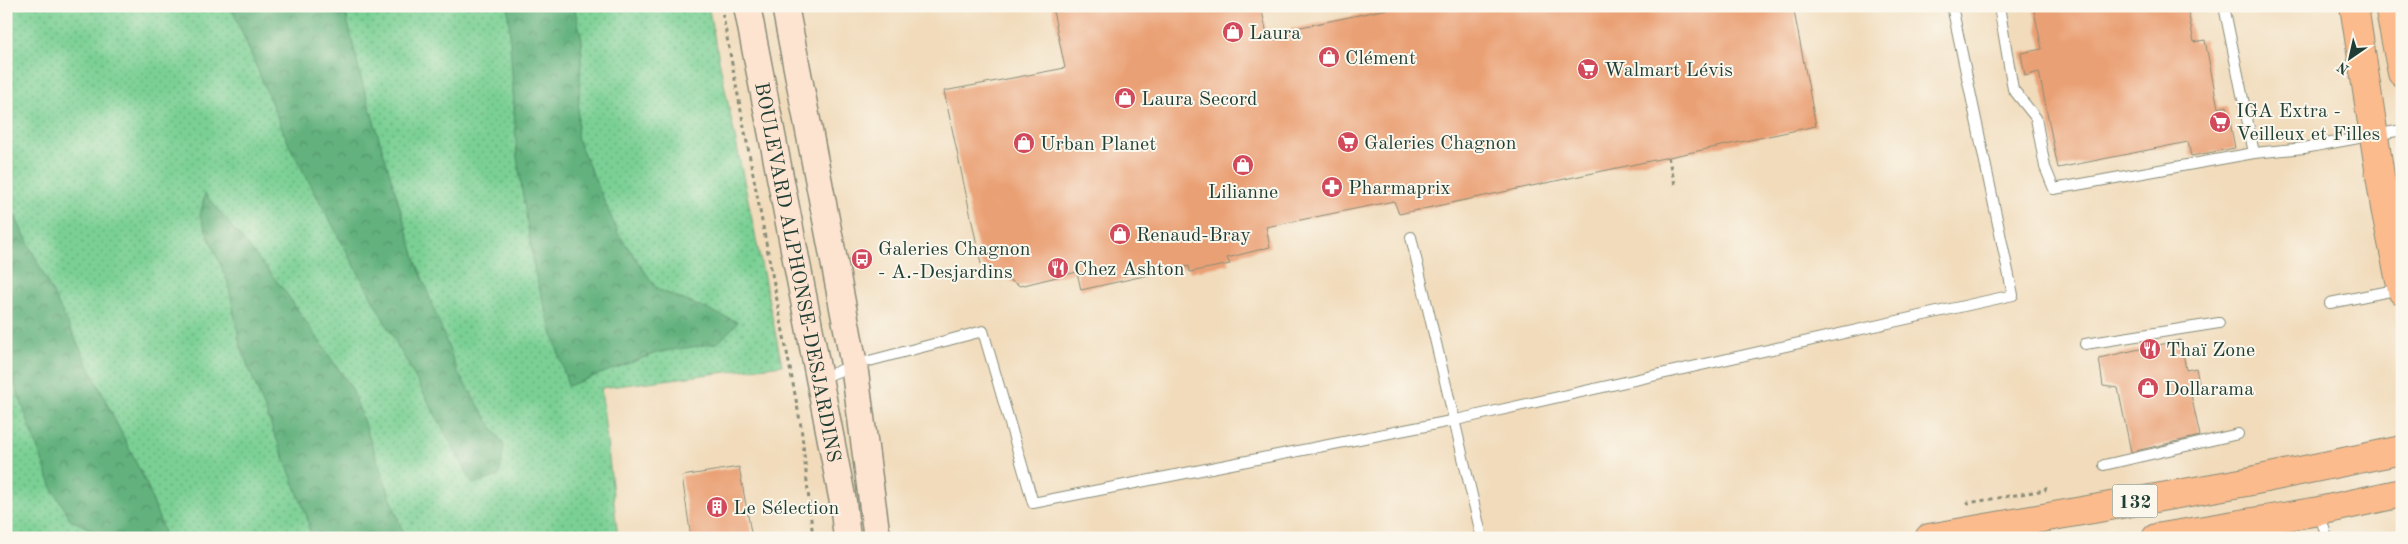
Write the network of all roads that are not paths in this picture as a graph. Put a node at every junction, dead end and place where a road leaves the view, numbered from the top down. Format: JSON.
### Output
{"nodes":[{"id":1,"x":746,"y":6,"type":"edge"},
{"id":2,"x":785,"y":6,"type":"edge"},
{"id":3,"x":1952,"y":6,"type":"edge"},
{"id":4,"x":1999,"y":6,"type":"edge"},
{"id":5,"x":2224,"y":6,"type":"edge"},
{"id":6,"x":2354,"y":6,"type":"edge"},
{"id":7,"x":2389,"y":6,"type":"edge"},
{"id":8,"x":2402,"y":73,"type":"edge"},
{"id":9,"x":2402,"y":130,"type":"edge"},
{"id":10,"x":2374,"y":135,"type":"junction"},
{"id":11,"x":2254,"y":153,"type":"junction"},
{"id":12,"x":1411,"y":237,"type":"dead end"},
{"id":13,"x":2402,"y":290,"type":"edge"},
{"id":14,"x":2330,"y":303,"type":"dead end"},
{"id":15,"x":2219,"y":322,"type":"dead end"},
{"id":16,"x":2085,"y":344,"type":"dead end"},
{"id":17,"x":854,"y":365,"type":"junction"},
{"id":18,"x":819,"y":379,"type":"junction"},
{"id":19,"x":1456,"y":420,"type":"junction"},
{"id":20,"x":2238,"y":434,"type":"dead end"},
{"id":21,"x":2402,"y":450,"type":"edge"},
{"id":22,"x":2104,"y":465,"type":"dead end"},
{"id":23,"x":2402,"y":493,"type":"edge"},
{"id":24,"x":2319,"y":511,"type":"junction"},
{"id":25,"x":846,"y":538,"type":"edge"},
{"id":26,"x":877,"y":538,"type":"edge"},
{"id":27,"x":1482,"y":538,"type":"edge"},
{"id":28,"x":1929,"y":538,"type":"edge"},
{"id":29,"x":2156,"y":538,"type":"edge"},
{"id":30,"x":2327,"y":538,"type":"edge"}],
"edges":[{"from":1,"to":18,"type":"main road","name":"BOULEVARD ALPHONSE-DESJARDINS"},
{"from":2,"to":17,"type":"main road","name":"BOULEVARD ALPHONSE-DESJARDINS"},
{"from":3,"to":19,"type":"lane"},
{"from":4,"to":11,"type":"lane"},
{"from":5,"to":11,"type":"lane"},
{"from":6,"to":10,"type":"main road"},
{"from":7,"to":8,"type":"main road"},
{"from":9,"to":10,"type":"lane"},
{"from":10,"to":11,"type":"lane"},
{"from":10,"to":13,"type":"main road"},
{"from":12,"to":19,"type":"lane"},
{"from":13,"to":14,"type":"lane"},
{"from":15,"to":16,"type":"lane"},
{"from":17,"to":18,"type":"lane"},
{"from":17,"to":19,"type":"lane"},
{"from":17,"to":26,"type":"main road","name":"BOULEVARD ALPHONSE-DESJARDINS"},
{"from":18,"to":25,"type":"main road","name":"BOULEVARD ALPHONSE-DESJARDINS"},
{"from":19,"to":27,"type":"lane"},
{"from":20,"to":22,"type":"lane"},
{"from":21,"to":28,"type":"main road","number":"132"},
{"from":23,"to":24,"type":"main road","number":"132"},
{"from":24,"to":29,"type":"main road","number":"132"},
{"from":24,"to":30,"type":"lane"}]}
